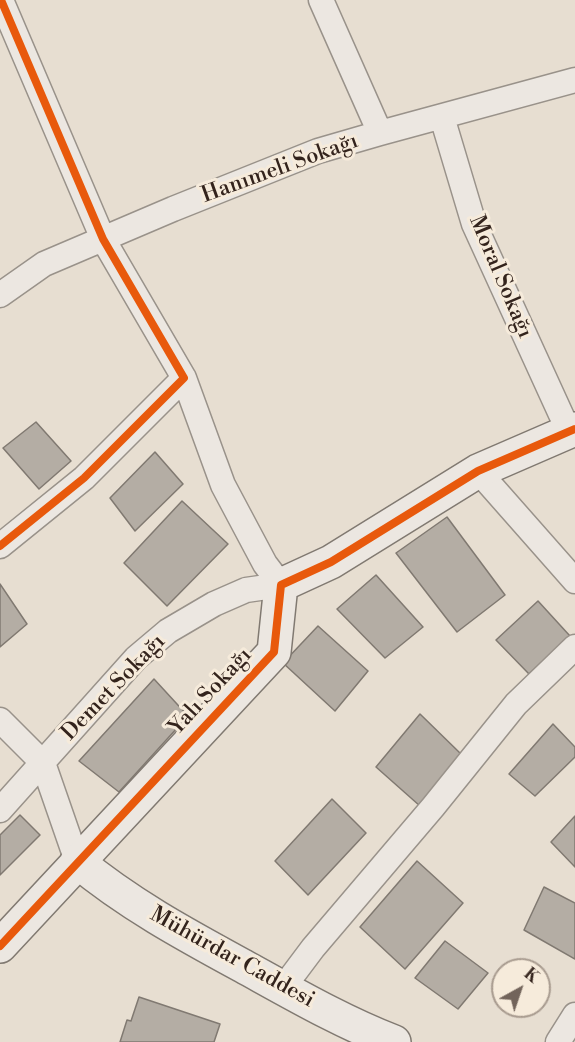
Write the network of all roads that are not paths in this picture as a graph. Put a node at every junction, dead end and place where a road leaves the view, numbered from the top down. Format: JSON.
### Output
{"nodes":[{"id":1,"x":2,"y":0,"type":"edge"},
{"id":2,"x":321,"y":0,"type":"edge"},
{"id":3,"x":8,"y":40,"type":"edge"},
{"id":4,"x":575,"y":80,"type":"edge"},
{"id":5,"x":442,"y":117,"type":"junction"},
{"id":6,"x":380,"y":133,"type":"junction"},
{"id":7,"x":103,"y":238,"type":"junction"},
{"id":8,"x":0,"y":295,"type":"edge"},
{"id":9,"x":184,"y":378,"type":"junction"},
{"id":10,"x":572,"y":430,"type":"edge"},
{"id":11,"x":478,"y":471,"type":"junction"},
{"id":12,"x":0,"y":546,"type":"edge"},
{"id":13,"x":575,"y":581,"type":"edge"},
{"id":14,"x":281,"y":585,"type":"junction"},
{"id":15,"x":575,"y":647,"type":"edge"},
{"id":16,"x":0,"y":720,"type":"edge"},
{"id":17,"x":43,"y":764,"type":"junction"},
{"id":18,"x":0,"y":810,"type":"edge"},
{"id":19,"x":77,"y":861,"type":"junction"},
{"id":20,"x":0,"y":946,"type":"edge"},
{"id":21,"x":283,"y":988,"type":"junction"},
{"id":22,"x":575,"y":1015,"type":"edge"},
{"id":23,"x":394,"y":1042,"type":"edge"},
{"id":24,"x":558,"y":1042,"type":"edge"}],
"edges":[{"from":1,"to":3,"type":"street"},
{"from":2,"to":6,"type":"street"},
{"from":3,"to":7,"type":"street"},
{"from":4,"to":5,"type":"street","name":"Hanımeli Sokağı"},
{"from":5,"to":6,"type":"street","name":"Hanımeli Sokağı"},
{"from":5,"to":10,"type":"street","name":"Moral Sokağı"},
{"from":6,"to":7,"type":"street","name":"Hanımeli Sokağı"},
{"from":7,"to":8,"type":"street","name":"Hanımeli Sokağı"},
{"from":7,"to":9,"type":"street"},
{"from":9,"to":12,"type":"street"},
{"from":9,"to":14,"type":"street"},
{"from":10,"to":11,"type":"street"},
{"from":11,"to":13,"type":"street"},
{"from":11,"to":14,"type":"street"},
{"from":14,"to":17,"type":"street","name":"Demet Sokağı"},
{"from":14,"to":19,"type":"street","name":"Yalı Sokağı"},
{"from":15,"to":21,"type":"street"},
{"from":16,"to":17,"type":"street"},
{"from":17,"to":18,"type":"street","name":"Demet Sokağı"},
{"from":17,"to":19,"type":"street"},
{"from":19,"to":20,"type":"street","name":"Yalı Sokağı"},
{"from":19,"to":21,"type":"street","name":"Mühürdar Caddesi"},
{"from":21,"to":23,"type":"street","name":"Mühürdar Caddesi"},
{"from":22,"to":24,"type":"street"}]}
